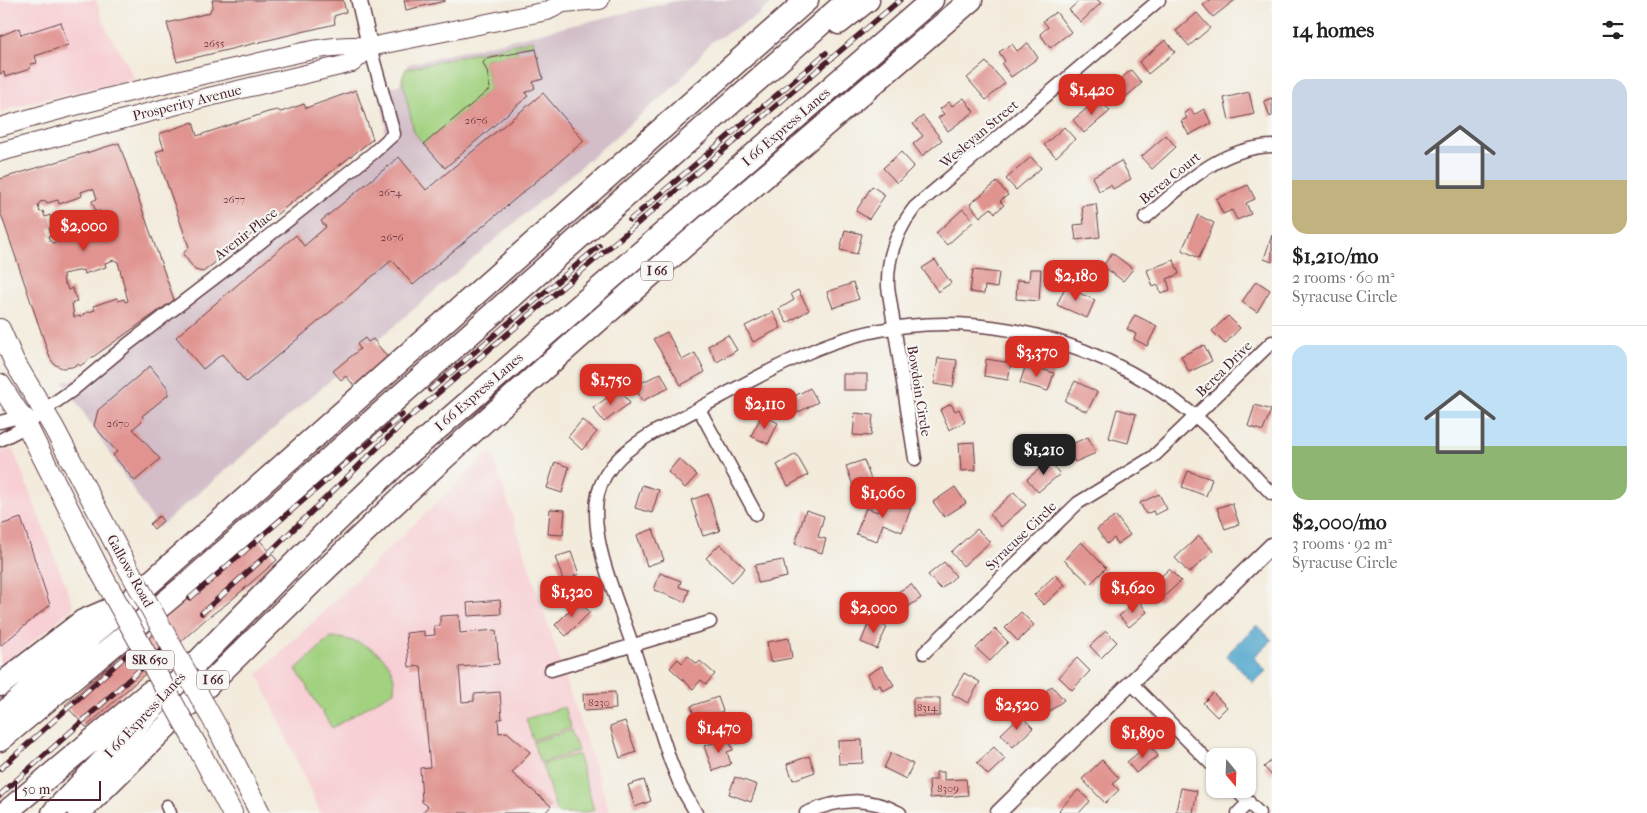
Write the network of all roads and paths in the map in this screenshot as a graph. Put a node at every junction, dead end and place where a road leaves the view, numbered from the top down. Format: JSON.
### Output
{"nodes":[{"id":1,"x":359,"y":0,"type":"edge"},
{"id":2,"x":598,"y":0,"type":"edge"},
{"id":3,"x":807,"y":0,"type":"edge"},
{"id":4,"x":848,"y":0,"type":"edge"},
{"id":5,"x":868,"y":0,"type":"edge"},
{"id":6,"x":932,"y":0,"type":"edge"},
{"id":7,"x":972,"y":0,"type":"edge"},
{"id":8,"x":1159,"y":0,"type":"edge"},
{"id":9,"x":370,"y":47,"type":"junction"},
{"id":10,"x":128,"y":92,"type":"junction"},
{"id":11,"x":0,"y":127,"type":"edge"},
{"id":12,"x":63,"y":135,"type":"junction"},
{"id":13,"x":1272,"y":146,"type":"edge"},
{"id":14,"x":0,"y":152,"type":"edge"},
{"id":15,"x":642,"y":183,"type":"junction"},
{"id":16,"x":1145,"y":218,"type":"dead end"},
{"id":17,"x":894,"y":328,"type":"junction"},
{"id":18,"x":0,"y":329,"type":"edge"},
{"id":19,"x":1272,"y":342,"type":"edge"},
{"id":20,"x":0,"y":384,"type":"edge"},
{"id":21,"x":699,"y":409,"type":"junction"},
{"id":22,"x":44,"y":410,"type":"junction"},
{"id":23,"x":1197,"y":417,"type":"junction"},
{"id":24,"x":0,"y":422,"type":"edge"},
{"id":25,"x":24,"y":422,"type":"junction"},
{"id":26,"x":0,"y":440,"type":"edge"},
{"id":27,"x":914,"y":458,"type":"dead end"},
{"id":28,"x":1272,"y":494,"type":"edge"},
{"id":29,"x":756,"y":514,"type":"dead end"},
{"id":30,"x":1272,"y":545,"type":"edge"},
{"id":31,"x":133,"y":600,"type":"junction"},
{"id":32,"x":710,"y":622,"type":"dead end"},
{"id":33,"x":225,"y":630,"type":"junction"},
{"id":34,"x":632,"y":644,"type":"junction"},
{"id":35,"x":924,"y":653,"type":"dead end"},
{"id":36,"x":551,"y":670,"type":"dead end"},
{"id":37,"x":1131,"y":683,"type":"junction"},
{"id":38,"x":0,"y":685,"type":"edge"},
{"id":39,"x":47,"y":700,"type":"junction"},
{"id":40,"x":0,"y":716,"type":"edge"},
{"id":41,"x":0,"y":740,"type":"edge"},
{"id":42,"x":0,"y":752,"type":"edge"},
{"id":43,"x":1206,"y":759,"type":"edge"},
{"id":44,"x":1245,"y":798,"type":"edge"},
{"id":45,"x":1249,"y":802,"type":"junction"},
{"id":46,"x":5,"y":813,"type":"edge"},
{"id":47,"x":53,"y":813,"type":"edge"},
{"id":48,"x":80,"y":813,"type":"edge"},
{"id":49,"x":232,"y":813,"type":"edge"},
{"id":50,"x":260,"y":813,"type":"edge"},
{"id":51,"x":696,"y":813,"type":"edge"},
{"id":52,"x":806,"y":813,"type":"edge"},
{"id":53,"x":900,"y":813,"type":"edge"},
{"id":54,"x":998,"y":813,"type":"edge"},
{"id":55,"x":1238,"y":813,"type":"edge"},
{"id":56,"x":1258,"y":813,"type":"edge"}],
"edges":[{"from":1,"to":9,"type":"street"},
{"from":2,"to":9,"type":"main road","name":"Prosperity Avenue"},
{"from":3,"to":31,"type":"highway"},
{"from":4,"to":15,"type":"highway"},
{"from":5,"to":15,"type":"highway"},
{"from":6,"to":33,"type":"highway","name":"I 66 Express Lanes"},
{"from":7,"to":48,"type":"highway","number":"I 66"},
{"from":8,"to":17,"type":"street","name":"Wesleyan Street"},
{"from":9,"to":10,"type":"main road","name":"Prosperity Avenue"},
{"from":9,"to":12,"type":"main road","name":"Prosperity Avenue"},
{"from":9,"to":22,"type":"street","name":"Avenir Place"},
{"from":10,"to":11,"type":"main road","name":"Prosperity Avenue"},
{"from":10,"to":12,"type":"main road"},
{"from":12,"to":14,"type":"main road","name":"Prosperity Avenue"},
{"from":13,"to":16,"type":"street","name":"Berea Court"},
{"from":15,"to":39,"type":"highway"},
{"from":17,"to":21,"type":"street"},
{"from":17,"to":23,"type":"street"},
{"from":17,"to":27,"type":"street","name":"Bowdoin Circle"},
{"from":18,"to":22,"type":"main road","name":"Gallows Road","number":"SR 650"},
{"from":19,"to":23,"type":"street","name":"Berea Drive"},
{"from":20,"to":25,"type":"main road","name":"Gallows Road","number":"SR 650"},
{"from":21,"to":29,"type":"street"},
{"from":21,"to":34,"type":"street"},
{"from":22,"to":25,"type":"street"},
{"from":22,"to":50,"type":"main road","name":"Gallows Road","number":"SR 650","bridge":true},
{"from":23,"to":28,"type":"street"},
{"from":23,"to":35,"type":"street","name":"Syracuse Circle"},
{"from":24,"to":25,"type":"street"},
{"from":25,"to":26,"type":"street"},
{"from":25,"to":49,"type":"main road","name":"Gallows Road","number":"SR 650","bridge":true},
{"from":30,"to":37,"type":"street"},
{"from":31,"to":38,"type":"highway"},
{"from":31,"to":40,"type":"highway"},
{"from":32,"to":34,"type":"street"},
{"from":33,"to":46,"type":"highway"},
{"from":33,"to":47,"type":"highway","name":"I 66 Express Lanes"},
{"from":34,"to":36,"type":"street"},
{"from":34,"to":51,"type":"street"},
{"from":37,"to":43,"type":"street"},
{"from":37,"to":54,"type":"street"},
{"from":39,"to":41,"type":"highway"},
{"from":39,"to":42,"type":"highway"},
{"from":44,"to":45,"type":"street"},
{"from":45,"to":55,"type":"street"},
{"from":45,"to":56,"type":"street"},
{"from":52,"to":53,"type":"street"}]}
